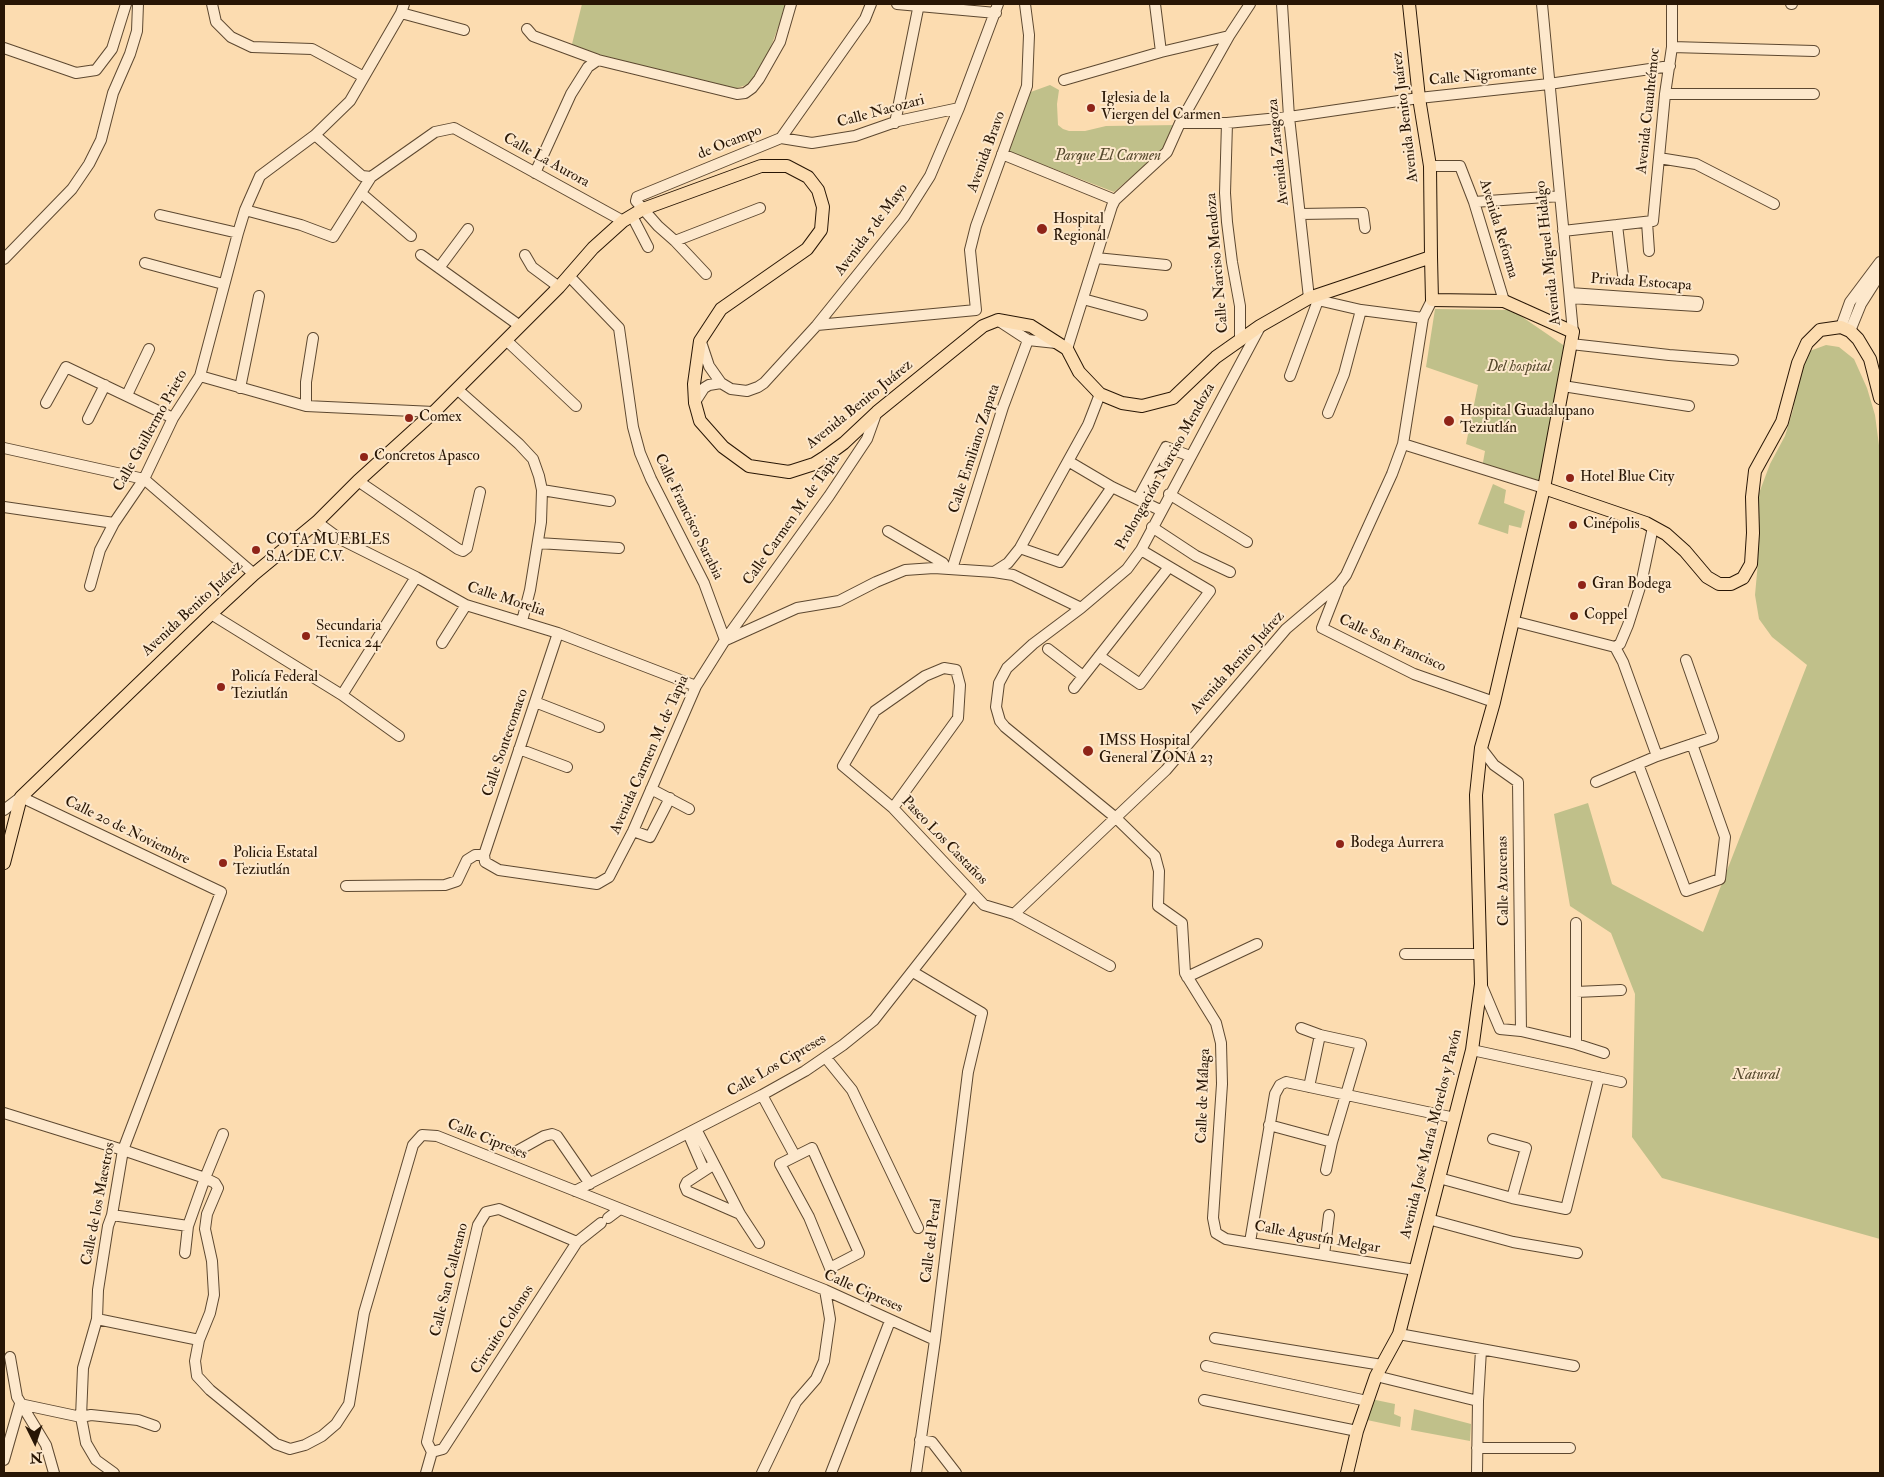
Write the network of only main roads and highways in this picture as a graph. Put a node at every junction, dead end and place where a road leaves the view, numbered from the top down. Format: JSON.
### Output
{"nodes":[{"id":1,"x":1409,"y":4,"type":"edge"},
{"id":2,"x":1431,"y":256,"type":"junction"},
{"id":3,"x":1572,"y":338,"type":"joint"},
{"id":4,"x":1880,"y":398,"type":"edge"},
{"id":5,"x":1544,"y":488,"type":"junction"},
{"id":6,"x":1494,"y":702,"type":"joint"},
{"id":7,"x":4,"y":863,"type":"edge"},
{"id":8,"x":1347,"y":1473,"type":"edge"}],
"edges":[{"from":1,"to":2,"type":"main road","name":"Avenida Benito Juárez"},
{"from":2,"to":3,"type":"main road","name":"Avenida Benito Juárez"},
{"from":2,"to":7,"type":"main road","name":"Avenida Benito Juárez"},
{"from":3,"to":5,"type":"main road","name":"Avenida Miguel Hidalgo"},
{"from":4,"to":5,"type":"main road"},
{"from":5,"to":6,"type":"main road","name":"Avenida Miguel Hidalgo"},
{"from":6,"to":8,"type":"main road","name":"Avenida José María Morelos y Pavón"}]}
